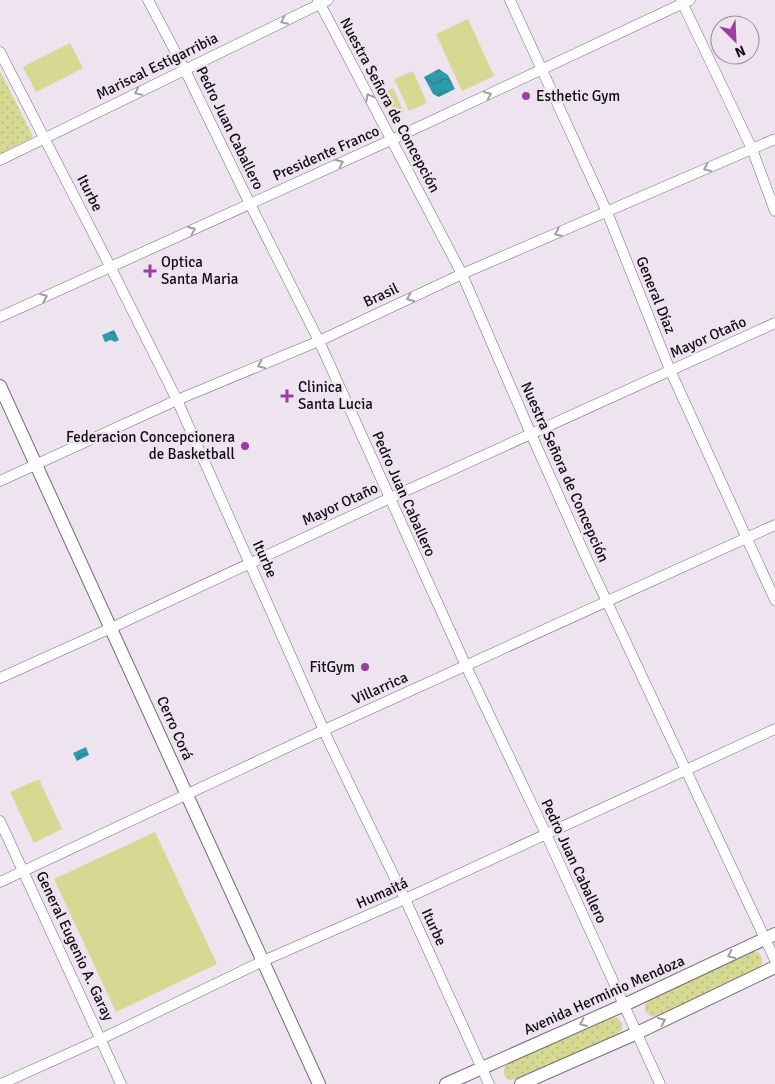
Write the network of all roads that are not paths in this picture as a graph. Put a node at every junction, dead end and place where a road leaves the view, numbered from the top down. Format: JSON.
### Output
{"nodes":[{"id":1,"x":148,"y":0,"type":"edge"},
{"id":2,"x":510,"y":0,"type":"edge"},
{"id":3,"x":322,"y":1,"type":"edge"},
{"id":4,"x":684,"y":1,"type":"edge"},
{"id":5,"x":0,"y":52,"type":"edge"},
{"id":6,"x":185,"y":70,"type":"junction"},
{"id":7,"x":541,"y":70,"type":"junction"},
{"id":8,"x":45,"y":138,"type":"junction"},
{"id":9,"x":775,"y":139,"type":"edge"},
{"id":10,"x":391,"y":140,"type":"junction"},
{"id":11,"x":752,"y":149,"type":"junction"},
{"id":12,"x":0,"y":160,"type":"edge"},
{"id":13,"x":250,"y":204,"type":"junction"},
{"id":14,"x":775,"y":211,"type":"edge"},
{"id":15,"x":607,"y":212,"type":"junction"},
{"id":16,"x":111,"y":268,"type":"junction"},
{"id":17,"x":462,"y":274,"type":"junction"},
{"id":18,"x":0,"y":318,"type":"edge"},
{"id":19,"x":775,"y":323,"type":"edge"},
{"id":20,"x":319,"y":340,"type":"junction"},
{"id":21,"x":670,"y":370,"type":"junction"},
{"id":22,"x":0,"y":386,"type":"edge"},
{"id":23,"x":177,"y":400,"type":"junction"},
{"id":24,"x":531,"y":434,"type":"junction"},
{"id":25,"x":36,"y":465,"type":"junction"},
{"id":26,"x":0,"y":481,"type":"edge"},
{"id":27,"x":390,"y":498,"type":"junction"},
{"id":28,"x":775,"y":525,"type":"edge"},
{"id":29,"x":747,"y":539,"type":"junction"},
{"id":30,"x":250,"y":562,"type":"junction"},
{"id":31,"x":775,"y":600,"type":"edge"},
{"id":32,"x":606,"y":602,"type":"junction"},
{"id":33,"x":112,"y":628,"type":"junction"},
{"id":34,"x":466,"y":666,"type":"junction"},
{"id":35,"x":0,"y":678,"type":"edge"},
{"id":36,"x":775,"y":729,"type":"edge"},
{"id":37,"x":324,"y":730,"type":"junction"},
{"id":38,"x":685,"y":770,"type":"junction"},
{"id":39,"x":187,"y":794,"type":"junction"},
{"id":40,"x":0,"y":821,"type":"edge"},
{"id":41,"x":546,"y":834,"type":"junction"},
{"id":42,"x":24,"y":872,"type":"junction"},
{"id":43,"x":0,"y":882,"type":"edge"},
{"id":44,"x":405,"y":899,"type":"junction"},
{"id":45,"x":770,"y":937,"type":"edge"},
{"id":46,"x":775,"y":960,"type":"edge"},
{"id":47,"x":263,"y":961,"type":"junction"},
{"id":48,"x":775,"y":967,"type":"edge"},
{"id":49,"x":624,"y":1005,"type":"junction"},
{"id":50,"x":637,"y":1033,"type":"junction"},
{"id":51,"x":101,"y":1039,"type":"junction"},
{"id":52,"x":482,"y":1068,"type":"junction"},
{"id":53,"x":1,"y":1084,"type":"edge"},
{"id":54,"x":121,"y":1084,"type":"edge"},
{"id":55,"x":319,"y":1084,"type":"edge"},
{"id":56,"x":446,"y":1084,"type":"edge"},
{"id":57,"x":489,"y":1084,"type":"edge"},
{"id":58,"x":521,"y":1084,"type":"edge"},
{"id":59,"x":660,"y":1084,"type":"edge"}],
"edges":[{"from":1,"to":6,"type":"street","name":"Pedro Juan Caballero"},
{"from":2,"to":7,"type":"street","name":"General Díaz"},
{"from":3,"to":6,"type":"street","name":"Mariscal Estigarribia","one_way":true},
{"from":10,"to":3,"type":"street","name":"Nuestra Señora de Concepción","one_way":true},
{"from":4,"to":7,"type":"street","name":"Presidente Franco"},
{"from":4,"to":11,"type":"street"},
{"from":5,"to":8,"type":"street","name":"Iturbe"},
{"from":6,"to":8,"type":"street","name":"Mariscal Estigarribia","one_way":true},
{"from":6,"to":13,"type":"street","name":"Pedro Juan Caballero"},
{"from":10,"to":7,"type":"street","name":"Presidente Franco","one_way":true},
{"from":7,"to":15,"type":"street","name":"General Díaz"},
{"from":8,"to":12,"type":"street","name":"Mariscal Estigarribia"},
{"from":8,"to":16,"type":"street","name":"Iturbe"},
{"from":9,"to":11,"type":"street","name":"Brasil"},
{"from":13,"to":10,"type":"street","name":"Presidente Franco","one_way":true},
{"from":10,"to":17,"type":"street","name":"Nuestra Señora de Concepción"},
{"from":11,"to":14,"type":"street"},
{"from":11,"to":15,"type":"street","name":"Brasil","one_way":true},
{"from":16,"to":13,"type":"street","name":"Presidente Franco","one_way":true},
{"from":13,"to":20,"type":"street","name":"Pedro Juan Caballero"},
{"from":15,"to":17,"type":"street","name":"Brasil","one_way":true},
{"from":15,"to":21,"type":"street","name":"General Díaz"},
{"from":18,"to":16,"type":"street","name":"Presidente Franco","one_way":true},
{"from":16,"to":23,"type":"street","name":"Iturbe"},
{"from":17,"to":20,"type":"street","name":"Brasil","one_way":true},
{"from":17,"to":24,"type":"street","name":"Nuestra Señora de Concepción"},
{"from":19,"to":21,"type":"street","name":"Mayor Otaño"},
{"from":20,"to":23,"type":"street","name":"Brasil","one_way":true},
{"from":20,"to":27,"type":"street","name":"Pedro Juan Caballero"},
{"from":21,"to":24,"type":"street","name":"Mayor Otaño"},
{"from":21,"to":29,"type":"street","name":"General Díaz"},
{"from":22,"to":25,"type":"street","name":"Cerro Corá"},
{"from":23,"to":25,"type":"street","name":"Brasil"},
{"from":23,"to":30,"type":"street","name":"Iturbe"},
{"from":24,"to":27,"type":"street","name":"Mayor Otaño"},
{"from":24,"to":32,"type":"street","name":"Nuestra Señora de Concepción"},
{"from":25,"to":26,"type":"street","name":"Brasil"},
{"from":25,"to":33,"type":"street","name":"Cerro Corá"},
{"from":27,"to":30,"type":"street","name":"Mayor Otaño"},
{"from":27,"to":34,"type":"street","name":"Pedro Juan Caballero"},
{"from":28,"to":29,"type":"street","name":"Villarrica"},
{"from":29,"to":31,"type":"street","name":"General Díaz"},
{"from":29,"to":32,"type":"street","name":"Villarrica"},
{"from":30,"to":33,"type":"street","name":"Mayor Otaño"},
{"from":30,"to":37,"type":"street","name":"Iturbe"},
{"from":32,"to":34,"type":"street","name":"Villarrica"},
{"from":32,"to":38,"type":"street","name":"Nuestra Señora de Concepción"},
{"from":33,"to":35,"type":"street","name":"Mayor Otaño"},
{"from":33,"to":39,"type":"street","name":"Cerro Corá"},
{"from":34,"to":37,"type":"street","name":"Villarrica"},
{"from":34,"to":41,"type":"street","name":"Pedro Juan Caballero"},
{"from":36,"to":38,"type":"street","name":"Humaitá"},
{"from":37,"to":39,"type":"street","name":"Villarrica"},
{"from":37,"to":44,"type":"street","name":"Iturbe"},
{"from":38,"to":41,"type":"street","name":"Humaitá"},
{"from":38,"to":45,"type":"street","name":"Nuestra Señora de Concepción"},
{"from":39,"to":42,"type":"street","name":"Villarrica"},
{"from":39,"to":47,"type":"street","name":"Cerro Corá"},
{"from":40,"to":42,"type":"street","name":"General Eugenio A. Garay"},
{"from":41,"to":44,"type":"street","name":"Humaitá"},
{"from":41,"to":49,"type":"street","name":"Pedro Juan Caballero"},
{"from":42,"to":43,"type":"street","name":"Villarrica"},
{"from":42,"to":51,"type":"street","name":"General Eugenio A. Garay"},
{"from":44,"to":47,"type":"street","name":"Humaitá"},
{"from":44,"to":52,"type":"street","name":"Iturbe"},
{"from":45,"to":46,"type":"street","name":"Nuestra Señora de Concepción"},
{"from":45,"to":49,"type":"street","name":"Avenida Herminio Mendoza","one_way":true},
{"from":47,"to":51,"type":"street","name":"Humaitá"},
{"from":47,"to":55,"type":"street","name":"Cerro Corá"},
{"from":50,"to":48,"type":"street","one_way":true},
{"from":49,"to":50,"type":"street","name":"Pedro Juan Caballero"},
{"from":49,"to":52,"type":"street","name":"Avenida Herminio Mendoza","one_way":true},
{"from":50,"to":58,"type":"street"},
{"from":50,"to":59,"type":"street","name":"Pedro Juan Caballero"},
{"from":51,"to":53,"type":"street","name":"Humaitá"},
{"from":51,"to":54,"type":"street","name":"General Eugenio A. Garay"},
{"from":52,"to":56,"type":"street","name":"Avenida Herminio Mendoza"},
{"from":52,"to":57,"type":"street","name":"Iturbe"}]}
